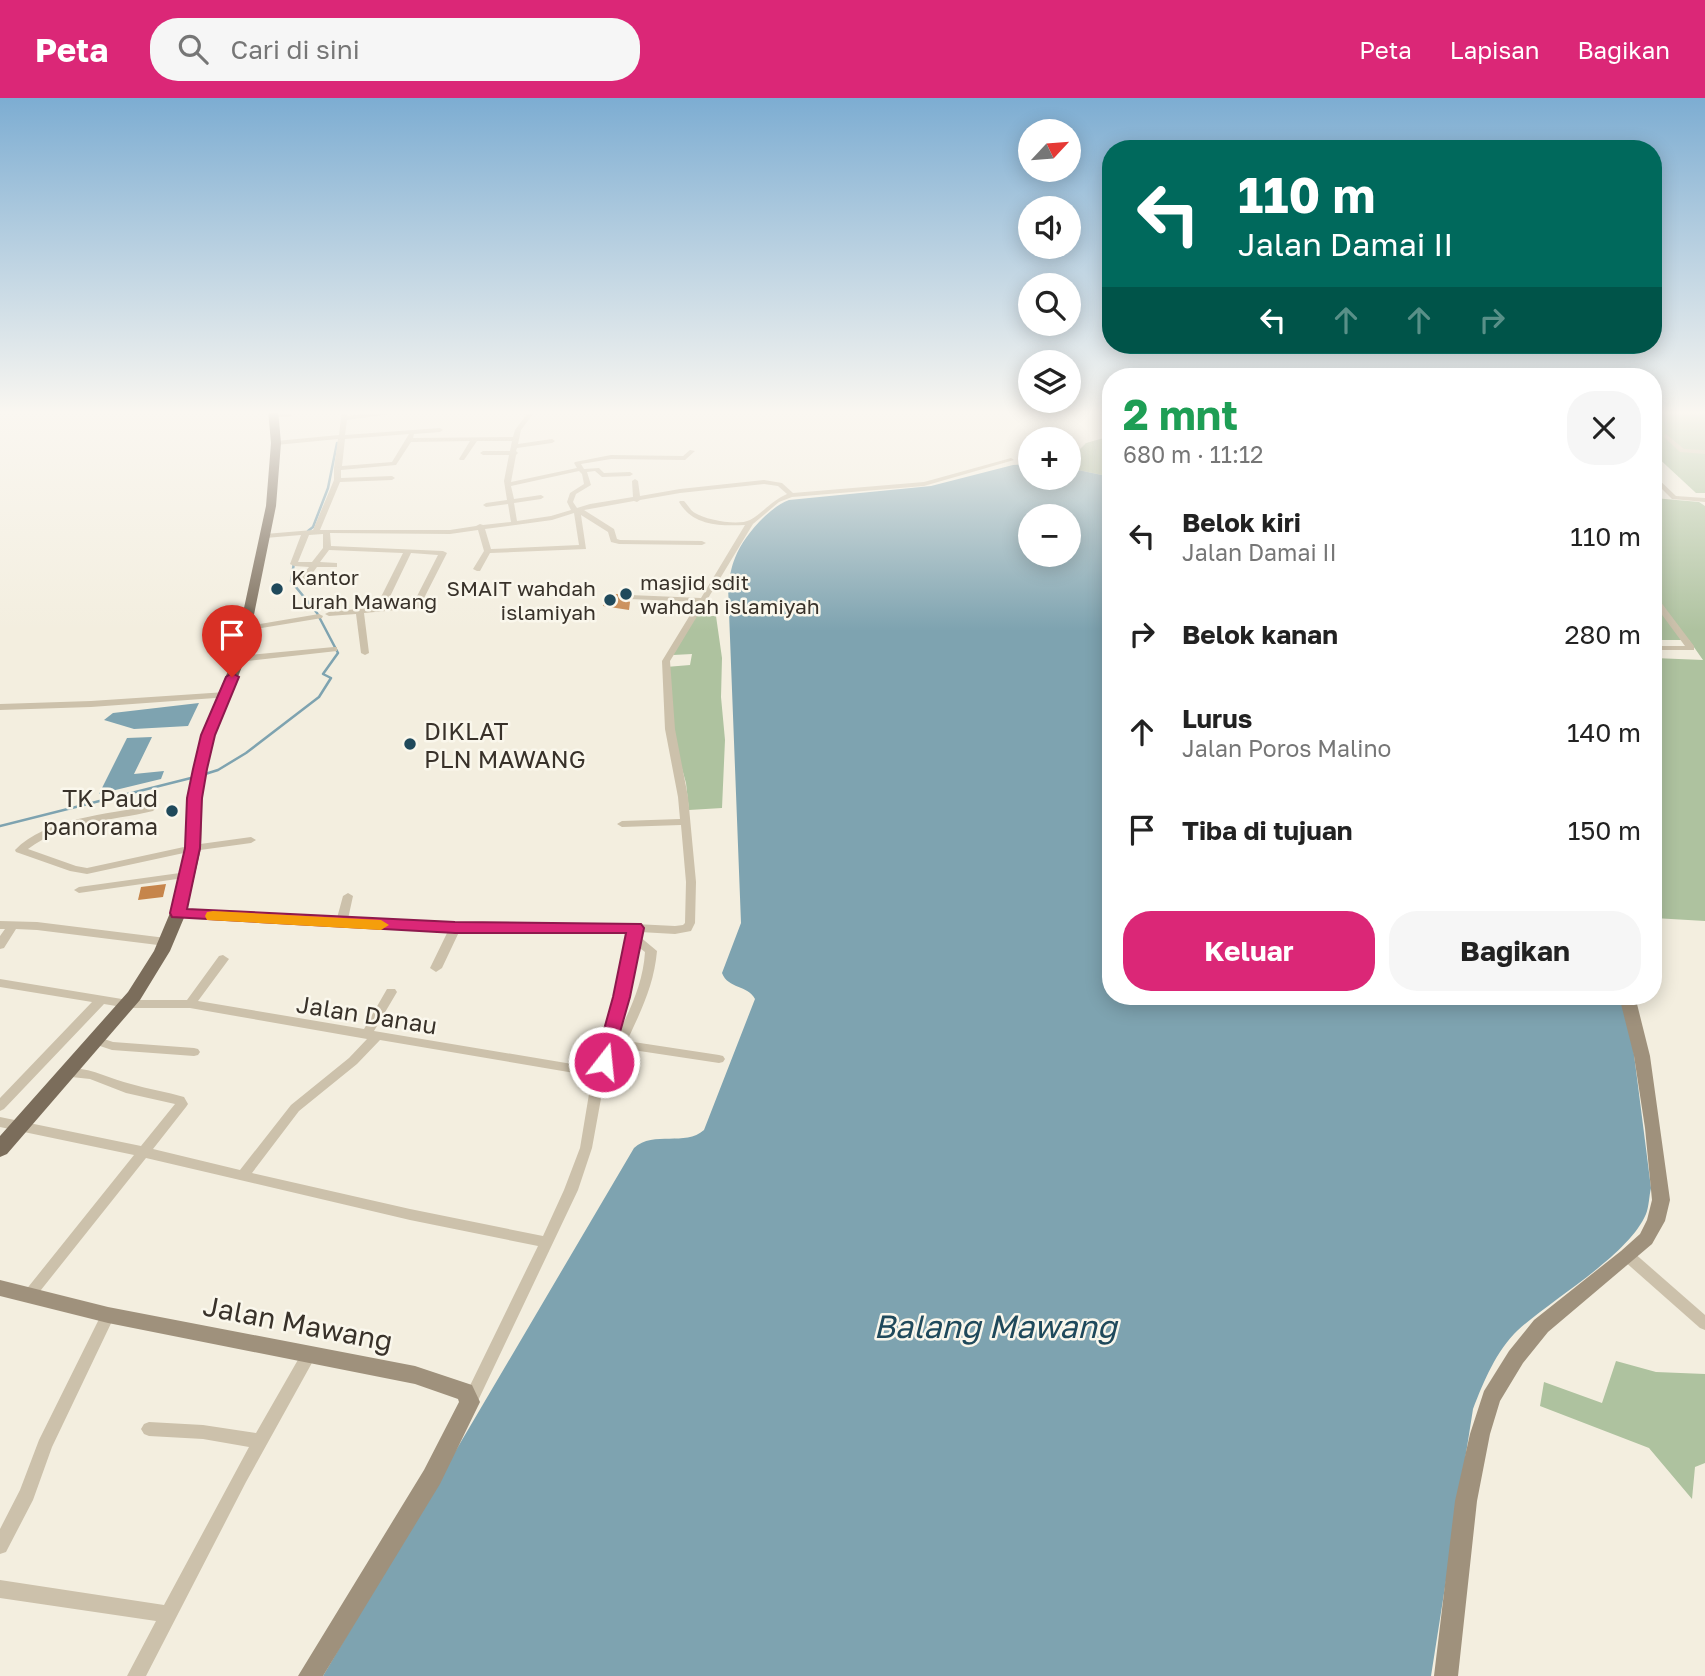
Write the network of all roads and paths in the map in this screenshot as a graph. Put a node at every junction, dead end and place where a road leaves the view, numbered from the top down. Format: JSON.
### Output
{"nodes":[{"id":1,"x":274,"y":484,"type":"edge"},
{"id":2,"x":335,"y":484,"type":"edge"},
{"id":3,"x":515,"y":484,"type":"edge"},
{"id":4,"x":587,"y":484,"type":"edge"},
{"id":5,"x":634,"y":484,"type":"edge"},
{"id":6,"x":749,"y":484,"type":"edge"},
{"id":7,"x":777,"y":484,"type":"edge"},
{"id":8,"x":925,"y":484,"type":"edge"},
{"id":9,"x":508,"y":485,"type":"joint"},
{"id":10,"x":1662,"y":487,"type":"edge"},
{"id":11,"x":1662,"y":492,"type":"edge"},
{"id":12,"x":1666,"y":492,"type":"junction"},
{"id":13,"x":791,"y":495,"type":"junction"},
{"id":14,"x":541,"y":497,"type":"dead end"},
{"id":15,"x":638,"y":500,"type":"junction"},
{"id":16,"x":1705,"y":500,"type":"edge"},
{"id":17,"x":510,"y":502,"type":"junction"},
{"id":18,"x":682,"y":502,"type":"dead end"},
{"id":19,"x":486,"y":505,"type":"dead end"},
{"id":20,"x":577,"y":511,"type":"junction"},
{"id":21,"x":514,"y":522,"type":"junction"},
{"id":22,"x":750,"y":523,"type":"junction"},
{"id":23,"x":481,"y":526,"type":"junction"},
{"id":24,"x":327,"y":531,"type":"junction"},
{"id":25,"x":310,"y":532,"type":"junction"},
{"id":26,"x":265,"y":536,"type":"junction"},
{"id":27,"x":702,"y":543,"type":"dead end"},
{"id":28,"x":327,"y":548,"type":"junction"},
{"id":29,"x":368,"y":550,"type":"junction"},
{"id":30,"x":408,"y":551,"type":"junction"},
{"id":31,"x":488,"y":551,"type":"junction"},
{"id":32,"x":361,"y":562,"type":"dead end"},
{"id":33,"x":314,"y":565,"type":"junction"},
{"id":34,"x":334,"y":565,"type":"dead end"},
{"id":35,"x":477,"y":569,"type":"dead end"},
{"id":36,"x":305,"y":577,"type":"dead end"},
{"id":37,"x":630,"y":597,"type":"dead end"},
{"id":38,"x":701,"y":600,"type":"junction"},
{"id":39,"x":380,"y":608,"type":"junction"},
{"id":40,"x":360,"y":610,"type":"junction"},
{"id":41,"x":1662,"y":610,"type":"edge"},
{"id":42,"x":329,"y":614,"type":"dead end"},
{"id":43,"x":319,"y":616,"type":"dead end"},
{"id":44,"x":243,"y":629,"type":"junction"},
{"id":45,"x":1662,"y":648,"type":"edge"},
{"id":46,"x":334,"y":649,"type":"dead end"},
{"id":47,"x":365,"y":653,"type":"dead end"},
{"id":48,"x":239,"y":659,"type":"junction"},
{"id":49,"x":226,"y":695,"type":"junction"},
{"id":50,"x":190,"y":698,"type":"junction"},
{"id":51,"x":0,"y":707,"type":"edge"},
{"id":52,"x":0,"y":715,"type":"edge"},
{"id":53,"x":150,"y":809,"type":"dead end"},
{"id":54,"x":685,"y":822,"type":"junction"},
{"id":55,"x":622,"y":824,"type":"dead end"},
{"id":56,"x":251,"y":840,"type":"dead end"},
{"id":57,"x":193,"y":848,"type":"junction"},
{"id":58,"x":187,"y":875,"type":"junction"},
{"id":59,"x":79,"y":890,"type":"dead end"},
{"id":60,"x":348,"y":897,"type":"dead end"},
{"id":61,"x":178,"y":913,"type":"junction"},
{"id":62,"x":341,"y":923,"type":"junction"},
{"id":63,"x":0,"y":925,"type":"edge"},
{"id":64,"x":13,"y":925,"type":"junction"},
{"id":65,"x":455,"y":928,"type":"junction"},
{"id":66,"x":634,"y":933,"type":"junction"},
{"id":67,"x":166,"y":942,"type":"junction"},
{"id":68,"x":0,"y":945,"type":"edge"},
{"id":69,"x":223,"y":959,"type":"dead end"},
{"id":70,"x":436,"y":968,"type":"dead end"},
{"id":71,"x":0,"y":983,"type":"edge"},
{"id":72,"x":391,"y":992,"type":"dead end"},
{"id":73,"x":102,"y":999,"type":"junction"},
{"id":74,"x":128,"y":1003,"type":"junction"},
{"id":75,"x":190,"y":1004,"type":"junction"},
{"id":76,"x":1628,"y":1005,"type":"edge"},
{"id":77,"x":371,"y":1036,"type":"junction"},
{"id":78,"x":95,"y":1040,"type":"junction"},
{"id":79,"x":614,"y":1043,"type":"junction"},
{"id":80,"x":194,"y":1052,"type":"dead end"},
{"id":81,"x":714,"y":1058,"type":"dead end"},
{"id":82,"x":66,"y":1073,"type":"junction"},
{"id":83,"x":598,"y":1077,"type":"junction"},
{"id":84,"x":0,"y":1106,"type":"edge"},
{"id":85,"x":0,"y":1122,"type":"edge"},
{"id":86,"x":20,"y":1126,"type":"junction"},
{"id":87,"x":0,"y":1149,"type":"edge"},
{"id":88,"x":141,"y":1153,"type":"junction"},
{"id":89,"x":243,"y":1175,"type":"junction"},
{"id":90,"x":547,"y":1242,"type":"junction"},
{"id":91,"x":1628,"y":1256,"type":"junction"},
{"id":92,"x":0,"y":1288,"type":"edge"},
{"id":93,"x":28,"y":1296,"type":"junction"},
{"id":94,"x":108,"y":1315,"type":"junction"},
{"id":95,"x":1705,"y":1324,"type":"edge"},
{"id":96,"x":308,"y":1356,"type":"junction"},
{"id":97,"x":470,"y":1402,"type":"junction"},
{"id":98,"x":149,"y":1429,"type":"dead end"},
{"id":99,"x":260,"y":1441,"type":"junction"},
{"id":100,"x":0,"y":1546,"type":"edge"},
{"id":101,"x":0,"y":1589,"type":"edge"},
{"id":102,"x":168,"y":1614,"type":"junction"},
{"id":103,"x":136,"y":1676,"type":"edge"},
{"id":104,"x":310,"y":1676,"type":"edge"},
{"id":105,"x":1446,"y":1676,"type":"edge"}],
"edges":[{"from":1,"to":26,"type":"main road"},
{"from":2,"to":25,"type":"street"},
{"from":3,"to":9,"type":"street"},
{"from":4,"to":20,"type":"street"},
{"from":5,"to":15,"type":"street"},
{"from":6,"to":15,"type":"street"},
{"from":7,"to":13,"type":"street"},
{"from":8,"to":13,"type":"street"},
{"from":9,"to":17,"type":"street"},
{"from":10,"to":12,"type":"street"},
{"from":11,"to":12,"type":"street"},
{"from":12,"to":16,"type":"street"},
{"from":13,"to":22,"type":"street"},
{"from":14,"to":17,"type":"street"},
{"from":15,"to":20,"type":"street"},
{"from":17,"to":19,"type":"street"},
{"from":17,"to":21,"type":"street"},
{"from":18,"to":22,"type":"street"},
{"from":20,"to":21,"type":"street"},
{"from":20,"to":27,"type":"street"},
{"from":20,"to":31,"type":"street"},
{"from":21,"to":23,"type":"street"},
{"from":22,"to":38,"type":"street"},
{"from":23,"to":24,"type":"street"},
{"from":23,"to":31,"type":"street"},
{"from":24,"to":25,"type":"street"},
{"from":24,"to":28,"type":"street"},
{"from":25,"to":26,"type":"street"},
{"from":25,"to":33,"type":"street"},
{"from":26,"to":44,"type":"main road"},
{"from":28,"to":29,"type":"street"},
{"from":28,"to":33,"type":"street"},
{"from":29,"to":30,"type":"street"},
{"from":29,"to":32,"type":"street"},
{"from":30,"to":39,"type":"street"},
{"from":30,"to":39,"type":"street"},
{"from":31,"to":35,"type":"street"},
{"from":33,"to":34,"type":"street"},
{"from":33,"to":36,"type":"street"},
{"from":37,"to":38,"type":"street"},
{"from":38,"to":54,"type":"street"},
{"from":39,"to":40,"type":"street"},
{"from":40,"to":42,"type":"street"},
{"from":40,"to":47,"type":"street"},
{"from":41,"to":45,"type":"street"},
{"from":43,"to":44,"type":"street"},
{"from":44,"to":48,"type":"main road"},
{"from":46,"to":48,"type":"street"},
{"from":48,"to":49,"type":"main road"},
{"from":49,"to":50,"type":"street"},
{"from":49,"to":57,"type":"main road"},
{"from":50,"to":51,"type":"street"},
{"from":50,"to":52,"type":"street"},
{"from":53,"to":57,"type":"street"},
{"from":54,"to":55,"type":"street"},
{"from":54,"to":66,"type":"street"},
{"from":56,"to":57,"type":"street"},
{"from":57,"to":58,"type":"main road"},
{"from":58,"to":59,"type":"street"},
{"from":58,"to":61,"type":"main road"},
{"from":60,"to":62,"type":"street"},
{"from":61,"to":62,"type":"street"},
{"from":61,"to":67,"type":"main road"},
{"from":62,"to":65,"type":"street"},
{"from":63,"to":64,"type":"street"},
{"from":64,"to":67,"type":"street"},
{"from":64,"to":68,"type":"street"},
{"from":65,"to":66,"type":"street"},
{"from":65,"to":70,"type":"street"},
{"from":66,"to":79,"type":"street"},
{"from":66,"to":79,"type":"street"},
{"from":67,"to":74,"type":"main road"},
{"from":69,"to":75,"type":"street"},
{"from":71,"to":73,"type":"street","name":"Jalan Danau"},
{"from":72,"to":77,"type":"street"},
{"from":73,"to":74,"type":"street","name":"Jalan Danau"},
{"from":73,"to":84,"type":"street"},
{"from":74,"to":75,"type":"street","name":"Jalan Danau"},
{"from":74,"to":78,"type":"main road"},
{"from":75,"to":77,"type":"street","name":"Jalan Danau"},
{"from":76,"to":91,"type":"street"},
{"from":77,"to":83,"type":"street","name":"Jalan Danau"},
{"from":77,"to":89,"type":"street"},
{"from":78,"to":80,"type":"street"},
{"from":78,"to":82,"type":"main road"},
{"from":79,"to":81,"type":"street"},
{"from":79,"to":83,"type":"street"},
{"from":82,"to":86,"type":"main road"},
{"from":82,"to":88,"type":"street"},
{"from":83,"to":90,"type":"street"},
{"from":85,"to":86,"type":"street"},
{"from":86,"to":87,"type":"main road"},
{"from":86,"to":88,"type":"street"},
{"from":88,"to":89,"type":"street"},
{"from":88,"to":93,"type":"street"},
{"from":89,"to":90,"type":"street"},
{"from":90,"to":97,"type":"street"},
{"from":91,"to":95,"type":"street"},
{"from":91,"to":105,"type":"street"},
{"from":92,"to":93,"type":"street","name":"Jalan Mawang"},
{"from":93,"to":94,"type":"street","name":"Jalan Mawang"},
{"from":94,"to":96,"type":"street","name":"Jalan Mawang"},
{"from":94,"to":100,"type":"street"},
{"from":96,"to":97,"type":"street","name":"Jalan Mawang"},
{"from":96,"to":99,"type":"street"},
{"from":97,"to":104,"type":"street"},
{"from":98,"to":99,"type":"street"},
{"from":99,"to":102,"type":"street"},
{"from":101,"to":102,"type":"street"},
{"from":102,"to":103,"type":"street"}]}
